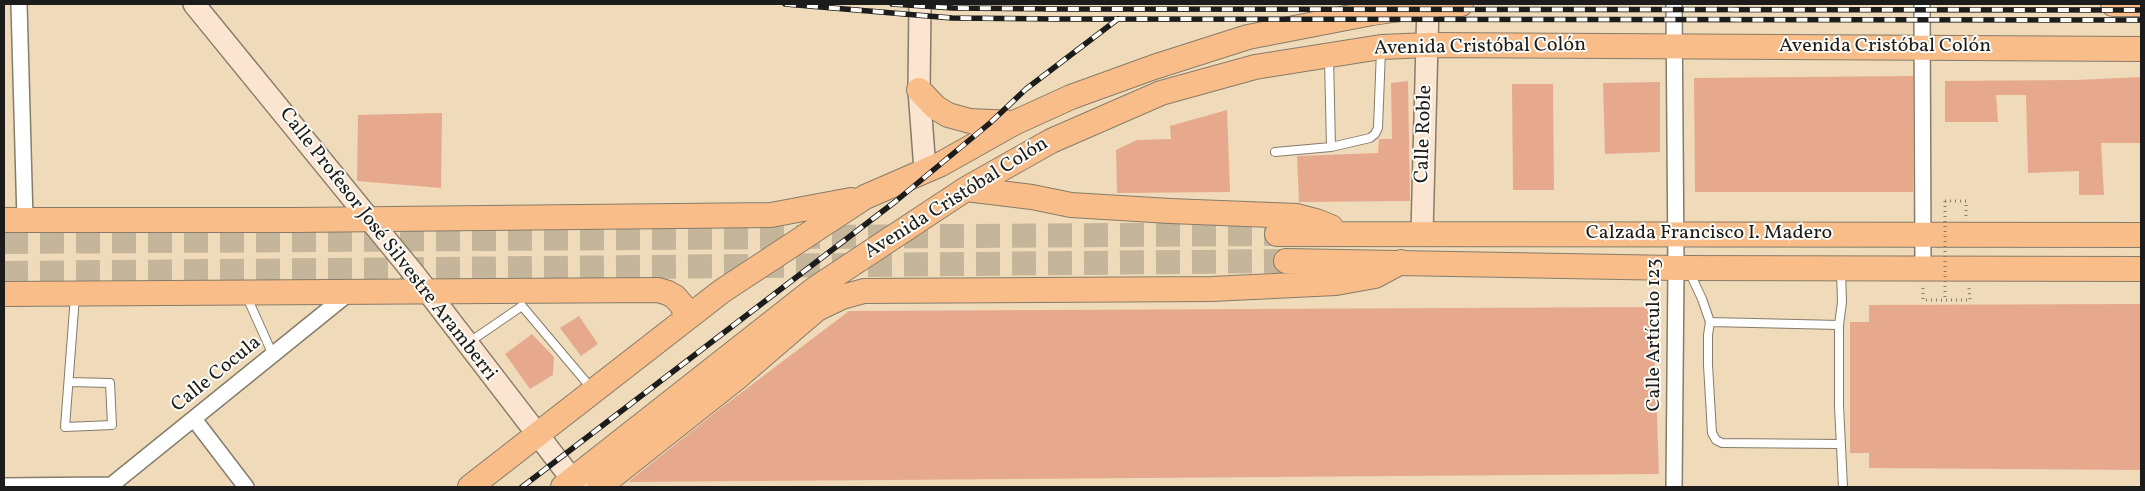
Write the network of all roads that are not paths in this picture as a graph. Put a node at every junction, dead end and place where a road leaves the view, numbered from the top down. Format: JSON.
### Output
{"nodes":[{"id":1,"x":18,"y":4,"type":"edge"},
{"id":2,"x":194,"y":4,"type":"edge"},
{"id":3,"x":920,"y":4,"type":"edge"},
{"id":4,"x":1428,"y":4,"type":"edge"},
{"id":5,"x":1461,"y":4,"type":"edge"},
{"id":6,"x":1674,"y":4,"type":"edge"},
{"id":7,"x":1922,"y":4,"type":"edge"},
{"id":8,"x":2113,"y":4,"type":"edge"},
{"id":9,"x":2141,"y":4,"type":"edge"},
{"id":10,"x":1428,"y":45,"type":"junction"},
{"id":11,"x":1381,"y":47,"type":"junction"},
{"id":12,"x":1673,"y":47,"type":"junction"},
{"id":13,"x":1923,"y":47,"type":"junction"},
{"id":14,"x":2141,"y":49,"type":"edge"},
{"id":15,"x":1329,"y":54,"type":"junction"},
{"id":16,"x":1154,"y":67,"type":"junction"},
{"id":17,"x":919,"y":90,"type":"junction"},
{"id":18,"x":1161,"y":94,"type":"junction"},
{"id":19,"x":1014,"y":123,"type":"junction"},
{"id":20,"x":1331,"y":147,"type":"junction"},
{"id":21,"x":1275,"y":152,"type":"dead end"},
{"id":22,"x":925,"y":170,"type":"junction"},
{"id":23,"x":966,"y":189,"type":"junction"},
{"id":24,"x":865,"y":197,"type":"junction"},
{"id":25,"x":368,"y":218,"type":"junction"},
{"id":26,"x":14,"y":220,"type":"edge"},
{"id":27,"x":1344,"y":233,"type":"junction"},
{"id":28,"x":1277,"y":234,"type":"tunnel mouth"},
{"id":29,"x":1422,"y":234,"type":"junction"},
{"id":30,"x":1676,"y":234,"type":"junction"},
{"id":31,"x":1922,"y":234,"type":"junction"},
{"id":32,"x":2141,"y":235,"type":"edge"},
{"id":33,"x":1286,"y":261,"type":"tunnel mouth"},
{"id":34,"x":1402,"y":262,"type":"junction"},
{"id":35,"x":1840,"y":267,"type":"junction"},
{"id":36,"x":1922,"y":267,"type":"junction"},
{"id":37,"x":1681,"y":268,"type":"junction"},
{"id":38,"x":2141,"y":269,"type":"edge"},
{"id":39,"x":426,"y":292,"type":"junction"},
{"id":40,"x":246,"y":293,"type":"junction"},
{"id":41,"x":349,"y":293,"type":"junction"},
{"id":42,"x":4,"y":294,"type":"edge"},
{"id":43,"x":75,"y":294,"type":"junction"},
{"id":44,"x":516,"y":298,"type":"junction"},
{"id":45,"x":687,"y":317,"type":"junction"},
{"id":46,"x":1710,"y":322,"type":"junction"},
{"id":47,"x":1839,"y":325,"type":"junction"},
{"id":48,"x":466,"y":344,"type":"junction"},
{"id":49,"x":273,"y":355,"type":"junction"},
{"id":50,"x":69,"y":382,"type":"junction"},
{"id":51,"x":593,"y":390,"type":"junction"},
{"id":52,"x":194,"y":419,"type":"junction"},
{"id":53,"x":537,"y":434,"type":"junction"},
{"id":54,"x":1840,"y":444,"type":"junction"},
{"id":55,"x":571,"y":485,"type":"edge"},
{"id":56,"x":4,"y":486,"type":"edge"},
{"id":57,"x":110,"y":486,"type":"edge"},
{"id":58,"x":246,"y":487,"type":"edge"},
{"id":59,"x":470,"y":487,"type":"edge"},
{"id":60,"x":598,"y":487,"type":"edge"},
{"id":61,"x":1674,"y":487,"type":"edge"},
{"id":62,"x":1843,"y":487,"type":"edge"}],
"edges":[{"from":1,"to":26,"type":"street"},
{"from":2,"to":25,"type":"main road","name":"Calle Profesor José Silvestre Aramberri"},
{"from":3,"to":17,"type":"main road"},
{"from":4,"to":5,"type":"main road","name":"Avenida Cristóbal Colón"},
{"from":4,"to":10,"type":"main road","name":"Calle Roble"},
{"from":4,"to":16,"type":"main road","name":"Avenida Cristóbal Colón"},
{"from":6,"to":12,"type":"street","name":"Calle Artículo 123"},
{"from":7,"to":13,"type":"street"},
{"from":8,"to":9,"type":"main road"},
{"from":10,"to":11,"type":"main road","name":"Avenida Cristóbal Colón"},
{"from":10,"to":12,"type":"main road","name":"Avenida Cristóbal Colón"},
{"from":10,"to":29,"type":"main road","name":"Calle Roble"},
{"from":11,"to":15,"type":"main road","name":"Avenida Cristóbal Colón"},
{"from":11,"to":20,"type":"lane"},
{"from":12,"to":13,"type":"main road","name":"Avenida Cristóbal Colón"},
{"from":12,"to":30,"type":"street","name":"Calle Artículo 123"},
{"from":13,"to":14,"type":"main road","name":"Avenida Cristóbal Colón"},
{"from":13,"to":31,"type":"street"},
{"from":15,"to":18,"type":"main road","name":"Avenida Cristóbal Colón"},
{"from":15,"to":20,"type":"lane"},
{"from":16,"to":18,"type":"main road"},
{"from":16,"to":19,"type":"main road","name":"Avenida Cristóbal Colón"},
{"from":17,"to":19,"type":"main road"},
{"from":17,"to":22,"type":"main road"},
{"from":18,"to":23,"type":"main road","name":"Avenida Cristóbal Colón"},
{"from":19,"to":22,"type":"main road","name":"Avenida Cristóbal Colón"},
{"from":20,"to":21,"type":"lane"},
{"from":22,"to":24,"type":"main road","name":"Avenida Cristóbal Colón"},
{"from":23,"to":27,"type":"main road"},
{"from":23,"to":55,"type":"main road","name":"Avenida Cristóbal Colón"},
{"from":24,"to":25,"type":"main road"},
{"from":24,"to":45,"type":"main road","name":"Avenida Cristóbal Colón"},
{"from":25,"to":26,"type":"main road"},
{"from":25,"to":39,"type":"main road","name":"Calle Profesor José Silvestre Aramberri"},
{"from":27,"to":28,"type":"main road","name":"Calzada Francisco I. Madero"},
{"from":27,"to":29,"type":"main road","name":"Calzada Francisco I. Madero"},
{"from":29,"to":30,"type":"main road","name":"Calzada Francisco I. Madero"},
{"from":30,"to":31,"type":"main road","name":"Calzada Francisco I. Madero"},
{"from":30,"to":37,"type":"street","name":"Calle Artículo 123"},
{"from":31,"to":32,"type":"main road","name":"Calzada Francisco I. Madero"},
{"from":31,"to":36,"type":"street"},
{"from":33,"to":34,"type":"main road","name":"Calzada Francisco I. Madero"},
{"from":34,"to":37,"type":"main road","name":"Calzada Francisco I. Madero"},
{"from":34,"to":60,"type":"main road"},
{"from":35,"to":36,"type":"main road","name":"Calzada Francisco I. Madero"},
{"from":35,"to":37,"type":"main road","name":"Calzada Francisco I. Madero"},
{"from":35,"to":47,"type":"lane"},
{"from":36,"to":38,"type":"main road","name":"Calzada Francisco I. Madero"},
{"from":37,"to":46,"type":"lane"},
{"from":37,"to":61,"type":"street","name":"Calle Artículo 123"},
{"from":39,"to":41,"type":"main road"},
{"from":39,"to":44,"type":"main road"},
{"from":39,"to":48,"type":"main road","name":"Calle Profesor José Silvestre Aramberri"},
{"from":40,"to":41,"type":"main road"},
{"from":40,"to":43,"type":"main road"},
{"from":40,"to":49,"type":"lane"},
{"from":41,"to":49,"type":"street","name":"Calle Cocula"},
{"from":42,"to":43,"type":"main road"},
{"from":43,"to":50,"type":"lane"},
{"from":44,"to":45,"type":"main road"},
{"from":44,"to":48,"type":"lane"},
{"from":44,"to":51,"type":"lane"},
{"from":45,"to":51,"type":"main road","name":"Avenida Cristóbal Colón"},
{"from":46,"to":47,"type":"lane"},
{"from":46,"to":54,"type":"lane"},
{"from":47,"to":54,"type":"lane"},
{"from":48,"to":53,"type":"main road","name":"Calle Profesor José Silvestre Aramberri"},
{"from":49,"to":52,"type":"street","name":"Calle Cocula"},
{"from":50,"to":50,"type":"lane"},
{"from":51,"to":53,"type":"main road","name":"Avenida Cristóbal Colón"},
{"from":52,"to":57,"type":"street","name":"Calle Cocula"},
{"from":52,"to":58,"type":"street"},
{"from":53,"to":55,"type":"main road","name":"Calle Profesor José Silvestre Aramberri"},
{"from":53,"to":59,"type":"main road","name":"Avenida Cristóbal Colón"},
{"from":54,"to":62,"type":"lane"},
{"from":56,"to":57,"type":"street"}]}
